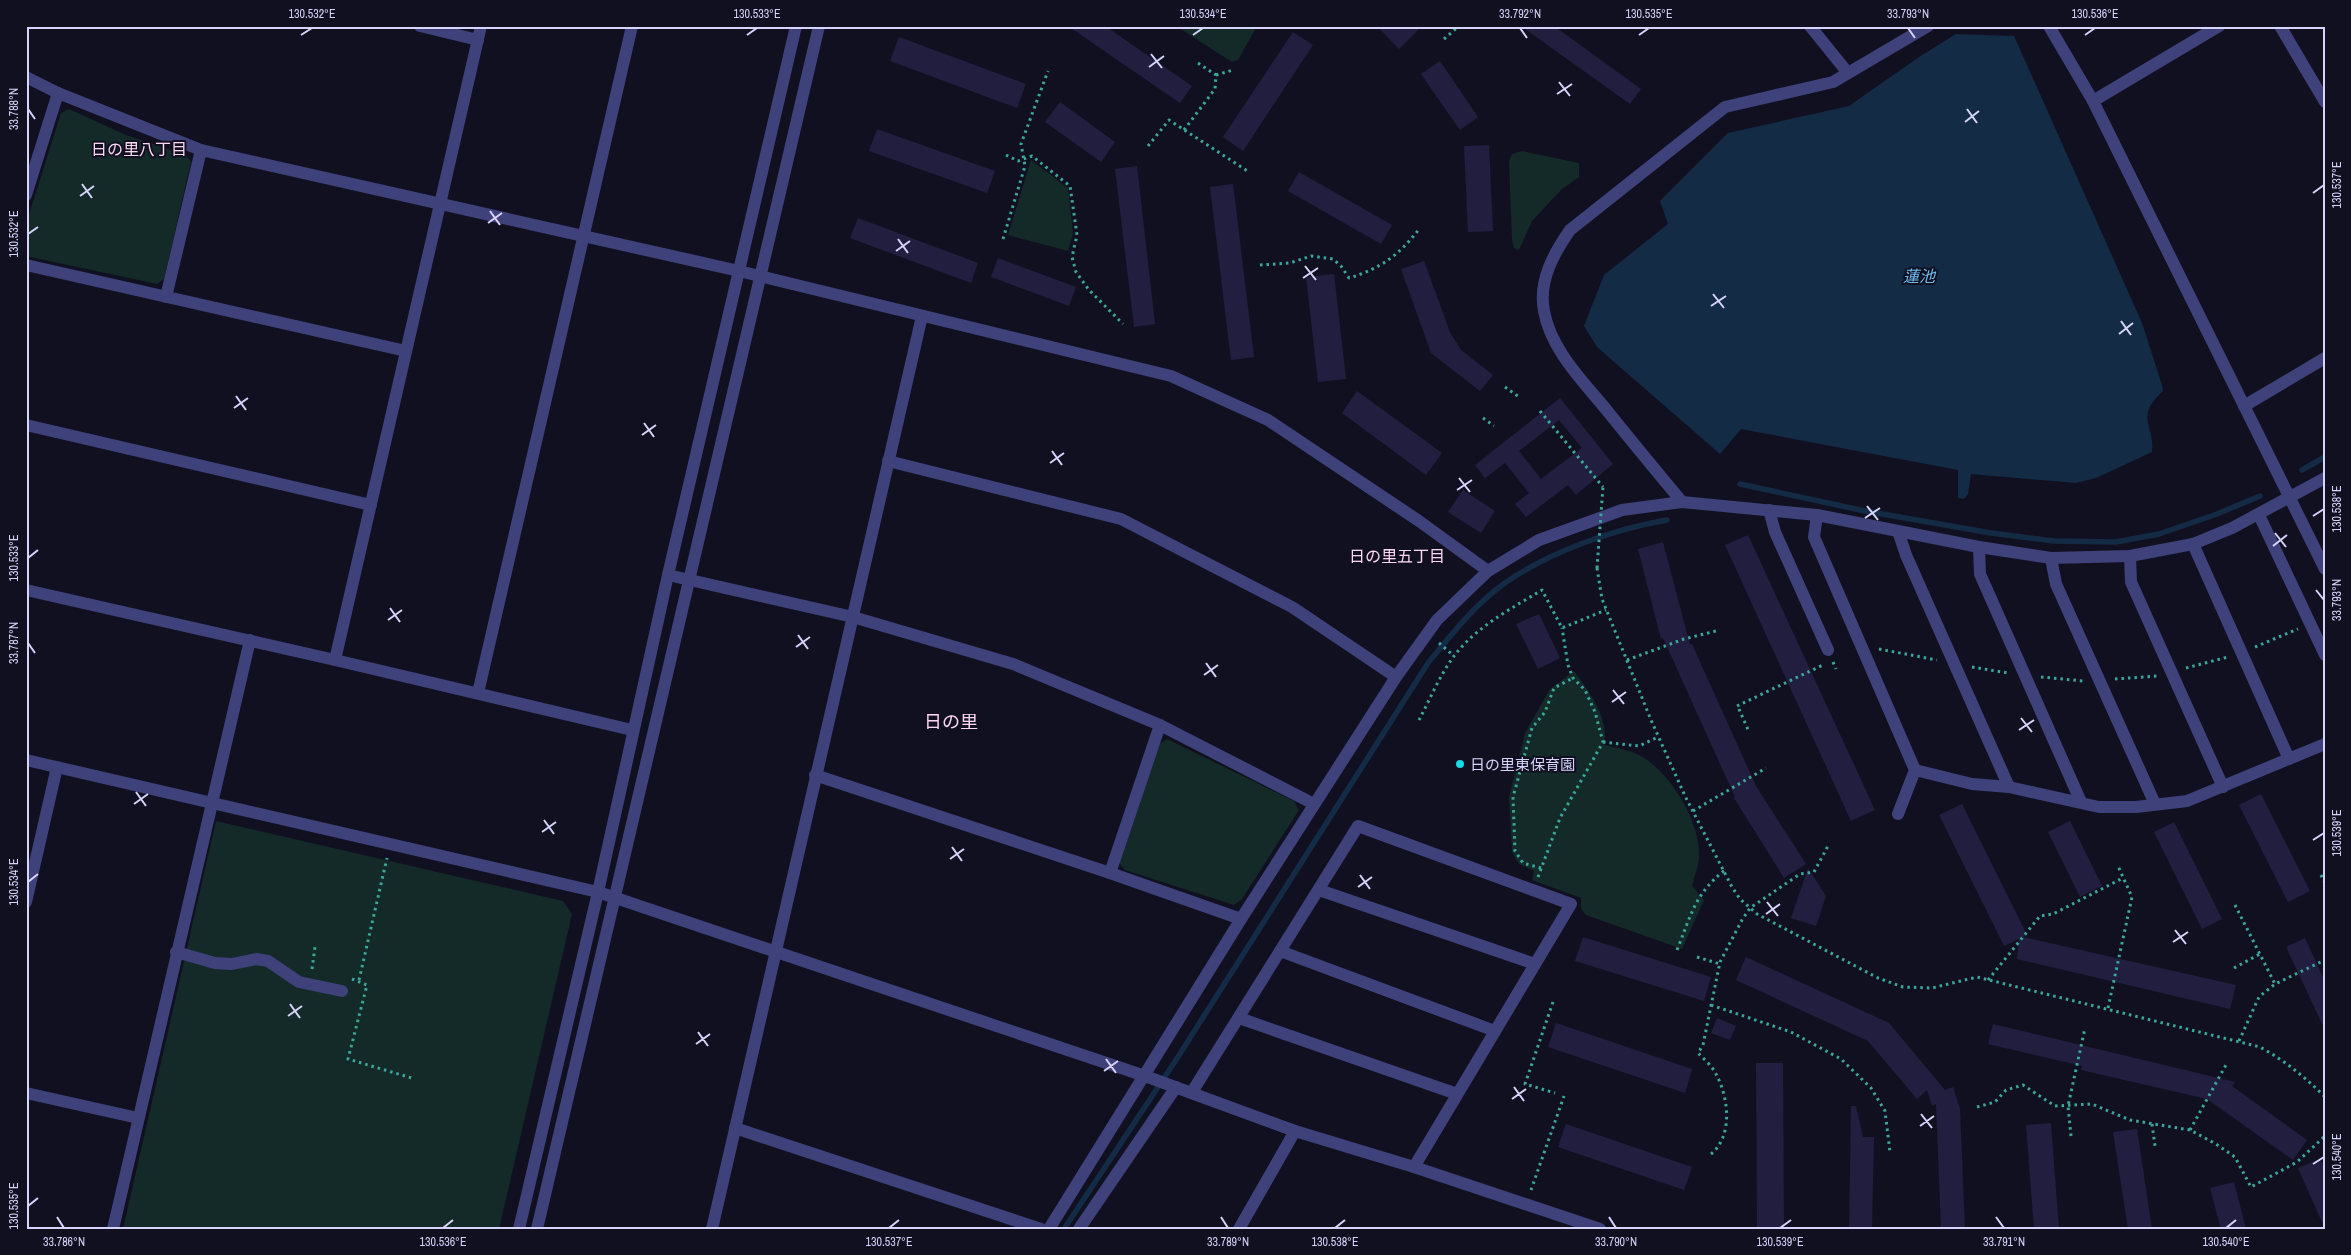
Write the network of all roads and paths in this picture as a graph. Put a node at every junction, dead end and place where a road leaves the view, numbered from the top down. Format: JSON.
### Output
{"nodes":[{"id":1,"x":420,"y":26,"type":"edge"},
{"id":2,"x":481,"y":26,"type":"edge"},
{"id":3,"x":632,"y":26,"type":"edge"},
{"id":4,"x":796,"y":26,"type":"edge"},
{"id":5,"x":819,"y":26,"type":"edge"},
{"id":6,"x":1459,"y":26,"type":"edge"},
{"id":7,"x":1810,"y":26,"type":"edge"},
{"id":8,"x":1928,"y":26,"type":"edge"},
{"id":9,"x":2049,"y":26,"type":"edge"},
{"id":10,"x":2218,"y":26,"type":"edge"},
{"id":11,"x":2280,"y":26,"type":"edge"},
{"id":12,"x":1444,"y":39,"type":"dead end"},
{"id":13,"x":478,"y":40,"type":"junction"},
{"id":14,"x":1195,"y":61,"type":"dead end"},
{"id":15,"x":1233,"y":70,"type":"dead end"},
{"id":16,"x":1048,"y":71,"type":"dead end"},
{"id":17,"x":1848,"y":73,"type":"junction"},
{"id":18,"x":1216,"y":75,"type":"junction"},
{"id":19,"x":26,"y":76,"type":"edge"},
{"id":20,"x":58,"y":93,"type":"junction"},
{"id":21,"x":2093,"y":101,"type":"junction"},
{"id":22,"x":2325,"y":102,"type":"edge"},
{"id":23,"x":1184,"y":130,"type":"junction"},
{"id":24,"x":1148,"y":146,"type":"dead end"},
{"id":25,"x":200,"y":150,"type":"junction"},
{"id":26,"x":1006,"y":156,"type":"dead end"},
{"id":27,"x":1023,"y":158,"type":"junction"},
{"id":28,"x":1249,"y":172,"type":"dead end"},
{"id":29,"x":26,"y":195,"type":"edge"},
{"id":30,"x":441,"y":205,"type":"junction"},
{"id":31,"x":1420,"y":228,"type":"dead end"},
{"id":32,"x":584,"y":237,"type":"junction"},
{"id":33,"x":1003,"y":239,"type":"dead end"},
{"id":34,"x":1260,"y":264,"type":"dead end"},
{"id":35,"x":26,"y":265,"type":"edge"},
{"id":36,"x":739,"y":271,"type":"junction"},
{"id":37,"x":761,"y":277,"type":"junction"},
{"id":38,"x":166,"y":297,"type":"junction"},
{"id":39,"x":922,"y":316,"type":"junction"},
{"id":40,"x":1124,"y":324,"type":"dead end"},
{"id":41,"x":406,"y":351,"type":"junction"},
{"id":42,"x":2325,"y":358,"type":"edge"},
{"id":43,"x":1505,"y":387,"type":"dead end"},
{"id":44,"x":1519,"y":398,"type":"dead end"},
{"id":45,"x":2244,"y":406,"type":"junction"},
{"id":46,"x":1540,"y":411,"type":"dead end"},
{"id":47,"x":1483,"y":418,"type":"dead end"},
{"id":48,"x":26,"y":425,"type":"edge"},
{"id":49,"x":1494,"y":426,"type":"dead end"},
{"id":50,"x":888,"y":461,"type":"junction"},
{"id":51,"x":2325,"y":478,"type":"edge"},
{"id":52,"x":2290,"y":498,"type":"junction"},
{"id":53,"x":1682,"y":502,"type":"junction"},
{"id":54,"x":370,"y":506,"type":"junction"},
{"id":55,"x":1769,"y":510,"type":"junction"},
{"id":56,"x":1817,"y":515,"type":"junction"},
{"id":57,"x":2259,"y":515,"type":"junction"},
{"id":58,"x":1898,"y":530,"type":"junction"},
{"id":59,"x":2193,"y":544,"type":"junction"},
{"id":60,"x":1979,"y":547,"type":"junction"},
{"id":61,"x":2130,"y":556,"type":"junction"},
{"id":62,"x":2051,"y":558,"type":"junction"},
{"id":63,"x":2325,"y":569,"type":"edge"},
{"id":64,"x":1488,"y":571,"type":"junction"},
{"id":65,"x":668,"y":574,"type":"junction"},
{"id":66,"x":690,"y":580,"type":"junction"},
{"id":67,"x":26,"y":590,"type":"edge"},
{"id":68,"x":1606,"y":610,"type":"junction"},
{"id":69,"x":853,"y":617,"type":"junction"},
{"id":70,"x":1562,"y":628,"type":"junction"},
{"id":71,"x":1716,"y":631,"type":"dead end"},
{"id":72,"x":250,"y":640,"type":"junction"},
{"id":73,"x":1861,"y":646,"type":"junction"},
{"id":74,"x":2325,"y":655,"type":"edge"},
{"id":75,"x":1830,"y":656,"type":"joint"},
{"id":76,"x":336,"y":660,"type":"junction"},
{"id":77,"x":1627,"y":660,"type":"junction"},
{"id":78,"x":1954,"y":664,"type":"junction"},
{"id":79,"x":2172,"y":672,"type":"junction"},
{"id":80,"x":2026,"y":676,"type":"junction"},
{"id":81,"x":1396,"y":677,"type":"junction"},
{"id":82,"x":1573,"y":678,"type":"junction"},
{"id":83,"x":2100,"y":681,"type":"junction"},
{"id":84,"x":478,"y":693,"type":"junction"},
{"id":85,"x":1418,"y":720,"type":"dead end"},
{"id":86,"x":1160,"y":725,"type":"junction"},
{"id":87,"x":632,"y":730,"type":"junction"},
{"id":88,"x":1749,"y":732,"type":"dead end"},
{"id":89,"x":1658,"y":737,"type":"junction"},
{"id":90,"x":1603,"y":742,"type":"junction"},
{"id":91,"x":2325,"y":744,"type":"edge"},
{"id":92,"x":2289,"y":759,"type":"junction"},
{"id":93,"x":26,"y":760,"type":"edge"},
{"id":94,"x":57,"y":766,"type":"junction"},
{"id":95,"x":1766,"y":768,"type":"dead end"},
{"id":96,"x":1915,"y":770,"type":"junction"},
{"id":97,"x":815,"y":775,"type":"junction"},
{"id":98,"x":2223,"y":786,"type":"junction"},
{"id":99,"x":2009,"y":787,"type":"junction"},
{"id":100,"x":2081,"y":802,"type":"junction"},
{"id":101,"x":211,"y":803,"type":"junction"},
{"id":102,"x":1314,"y":804,"type":"junction"},
{"id":103,"x":2155,"y":804,"type":"junction"},
{"id":104,"x":1693,"y":811,"type":"junction"},
{"id":105,"x":1898,"y":814,"type":"dead end"},
{"id":106,"x":390,"y":845,"type":"junction"},
{"id":107,"x":1828,"y":846,"type":"dead end"},
{"id":108,"x":2118,"y":866,"type":"dead end"},
{"id":109,"x":1542,"y":868,"type":"junction"},
{"id":110,"x":1724,"y":871,"type":"junction"},
{"id":111,"x":1110,"y":873,"type":"junction"},
{"id":112,"x":2321,"y":875,"type":"dead end"},
{"id":113,"x":2123,"y":878,"type":"junction"},
{"id":114,"x":2325,"y":883,"type":"edge"},
{"id":115,"x":1319,"y":890,"type":"junction"},
{"id":116,"x":1533,"y":890,"type":"junction"},
{"id":117,"x":598,"y":892,"type":"junction"},
{"id":118,"x":614,"y":898,"type":"junction"},
{"id":119,"x":26,"y":902,"type":"edge"},
{"id":120,"x":2235,"y":906,"type":"dead end"},
{"id":121,"x":1750,"y":908,"type":"junction"},
{"id":122,"x":1241,"y":919,"type":"junction"},
{"id":123,"x":315,"y":947,"type":"dead end"},
{"id":124,"x":1677,"y":950,"type":"dead end"},
{"id":125,"x":176,"y":952,"type":"junction"},
{"id":126,"x":776,"y":952,"type":"junction"},
{"id":127,"x":1280,"y":952,"type":"junction"},
{"id":128,"x":2260,"y":954,"type":"junction"},
{"id":129,"x":1697,"y":957,"type":"dead end"},
{"id":130,"x":2325,"y":960,"type":"edge"},
{"id":131,"x":1535,"y":964,"type":"junction"},
{"id":132,"x":1720,"y":964,"type":"junction"},
{"id":133,"x":2234,"y":968,"type":"dead end"},
{"id":134,"x":321,"y":973,"type":"dead end"},
{"id":135,"x":349,"y":978,"type":"dead end"},
{"id":136,"x":359,"y":980,"type":"junction"},
{"id":137,"x":1988,"y":980,"type":"junction"},
{"id":138,"x":2275,"y":984,"type":"junction"},
{"id":139,"x":342,"y":991,"type":"dead end"},
{"id":140,"x":1553,"y":1002,"type":"dead end"},
{"id":141,"x":1711,"y":1005,"type":"junction"},
{"id":142,"x":2108,"y":1008,"type":"junction"},
{"id":143,"x":1239,"y":1018,"type":"junction"},
{"id":144,"x":2085,"y":1028,"type":"dead end"},
{"id":145,"x":1495,"y":1031,"type":"junction"},
{"id":146,"x":2239,"y":1041,"type":"junction"},
{"id":147,"x":2227,"y":1063,"type":"dead end"},
{"id":148,"x":1145,"y":1076,"type":"junction"},
{"id":149,"x":415,"y":1079,"type":"dead end"},
{"id":150,"x":1176,"y":1087,"type":"junction"},
{"id":151,"x":1192,"y":1092,"type":"junction"},
{"id":152,"x":26,"y":1093,"type":"edge"},
{"id":153,"x":1555,"y":1093,"type":"dead end"},
{"id":154,"x":1457,"y":1094,"type":"junction"},
{"id":155,"x":1564,"y":1096,"type":"dead end"},
{"id":156,"x":2325,"y":1096,"type":"edge"},
{"id":157,"x":2068,"y":1106,"type":"junction"},
{"id":158,"x":1977,"y":1107,"type":"dead end"},
{"id":159,"x":138,"y":1118,"type":"junction"},
{"id":160,"x":2152,"y":1124,"type":"junction"},
{"id":161,"x":734,"y":1128,"type":"junction"},
{"id":162,"x":2190,"y":1130,"type":"junction"},
{"id":163,"x":1295,"y":1131,"type":"junction"},
{"id":164,"x":2071,"y":1136,"type":"dead end"},
{"id":165,"x":2325,"y":1136,"type":"edge"},
{"id":166,"x":2155,"y":1146,"type":"dead end"},
{"id":167,"x":1890,"y":1152,"type":"dead end"},
{"id":168,"x":1711,"y":1154,"type":"dead end"},
{"id":169,"x":1414,"y":1167,"type":"junction"},
{"id":170,"x":1526,"y":1204,"type":"junction"},
{"id":171,"x":113,"y":1229,"type":"edge"},
{"id":172,"x":519,"y":1229,"type":"edge"},
{"id":173,"x":537,"y":1229,"type":"edge"},
{"id":174,"x":712,"y":1229,"type":"edge"},
{"id":175,"x":1041,"y":1229,"type":"edge"},
{"id":176,"x":1049,"y":1229,"type":"edge"},
{"id":177,"x":1080,"y":1229,"type":"edge"},
{"id":178,"x":1239,"y":1229,"type":"edge"},
{"id":179,"x":1600,"y":1229,"type":"edge"}],
"edges":[{"from":1,"to":13,"type":"street"},
{"from":2,"to":13,"type":"street"},
{"from":3,"to":32,"type":"street"},
{"from":4,"to":36,"type":"street"},
{"from":5,"to":37,"type":"street"},
{"from":6,"to":12,"type":"path"},
{"from":7,"to":17,"type":"street"},
{"from":8,"to":17,"type":"street"},
{"from":9,"to":21,"type":"street"},
{"from":10,"to":21,"type":"street"},
{"from":11,"to":22,"type":"street"},
{"from":13,"to":30,"type":"street"},
{"from":14,"to":18,"type":"path"},
{"from":15,"to":18,"type":"path"},
{"from":16,"to":27,"type":"path"},
{"from":17,"to":53,"type":"street"},
{"from":18,"to":23,"type":"path"},
{"from":19,"to":20,"type":"street"},
{"from":20,"to":25,"type":"street"},
{"from":20,"to":29,"type":"street"},
{"from":21,"to":45,"type":"street"},
{"from":23,"to":24,"type":"path"},
{"from":23,"to":28,"type":"path"},
{"from":25,"to":30,"type":"street"},
{"from":25,"to":38,"type":"street"},
{"from":26,"to":27,"type":"path"},
{"from":27,"to":33,"type":"path"},
{"from":27,"to":40,"type":"path"},
{"from":30,"to":32,"type":"street"},
{"from":30,"to":41,"type":"street"},
{"from":31,"to":34,"type":"path"},
{"from":32,"to":36,"type":"street"},
{"from":32,"to":84,"type":"street"},
{"from":35,"to":38,"type":"street"},
{"from":36,"to":37,"type":"street"},
{"from":36,"to":65,"type":"street"},
{"from":37,"to":39,"type":"street"},
{"from":37,"to":66,"type":"street"},
{"from":38,"to":41,"type":"street"},
{"from":39,"to":50,"type":"street"},
{"from":39,"to":64,"type":"street"},
{"from":41,"to":54,"type":"street"},
{"from":42,"to":45,"type":"street"},
{"from":43,"to":44,"type":"path"},
{"from":45,"to":52,"type":"street"},
{"from":46,"to":68,"type":"path","bridge":true},
{"from":47,"to":49,"type":"path"},
{"from":48,"to":54,"type":"street"},
{"from":50,"to":69,"type":"street"},
{"from":50,"to":81,"type":"street"},
{"from":51,"to":52,"type":"street"},
{"from":52,"to":57,"type":"street"},
{"from":52,"to":63,"type":"street"},
{"from":53,"to":55,"type":"street"},
{"from":53,"to":64,"type":"street"},
{"from":54,"to":76,"type":"street"},
{"from":55,"to":56,"type":"street"},
{"from":55,"to":75,"type":"street"},
{"from":56,"to":58,"type":"street"},
{"from":56,"to":73,"type":"street"},
{"from":57,"to":59,"type":"street"},
{"from":57,"to":74,"type":"street"},
{"from":58,"to":60,"type":"street"},
{"from":58,"to":78,"type":"street"},
{"from":59,"to":61,"type":"street"},
{"from":59,"to":92,"type":"street"},
{"from":60,"to":62,"type":"street"},
{"from":60,"to":80,"type":"street"},
{"from":61,"to":62,"type":"street"},
{"from":61,"to":79,"type":"street"},
{"from":62,"to":83,"type":"street"},
{"from":64,"to":81,"type":"street"},
{"from":65,"to":66,"type":"street"},
{"from":65,"to":87,"type":"street"},
{"from":66,"to":69,"type":"street"},
{"from":66,"to":118,"type":"street"},
{"from":67,"to":72,"type":"street"},
{"from":68,"to":70,"type":"path"},
{"from":68,"to":77,"type":"path"},
{"from":69,"to":86,"type":"street"},
{"from":69,"to":97,"type":"street"},
{"from":70,"to":82,"type":"path"},
{"from":70,"to":85,"type":"path"},
{"from":71,"to":77,"type":"path"},
{"from":72,"to":76,"type":"street"},
{"from":72,"to":101,"type":"street"},
{"from":73,"to":78,"type":"path"},
{"from":73,"to":96,"type":"street"},
{"from":75,"to":88,"type":"path"},
{"from":76,"to":84,"type":"street"},
{"from":77,"to":89,"type":"path"},
{"from":78,"to":80,"type":"path"},
{"from":78,"to":99,"type":"street"},
{"from":79,"to":83,"type":"path"},
{"from":79,"to":98,"type":"street"},
{"from":80,"to":83,"type":"path"},
{"from":80,"to":100,"type":"street"},
{"from":81,"to":102,"type":"street"},
{"from":82,"to":90,"type":"path"},
{"from":82,"to":109,"type":"path"},
{"from":83,"to":103,"type":"street"},
{"from":84,"to":87,"type":"street"},
{"from":86,"to":102,"type":"street"},
{"from":86,"to":111,"type":"street"},
{"from":87,"to":117,"type":"street"},
{"from":89,"to":90,"type":"path"},
{"from":89,"to":104,"type":"path"},
{"from":90,"to":109,"type":"path"},
{"from":91,"to":92,"type":"street"},
{"from":92,"to":98,"type":"street"},
{"from":93,"to":94,"type":"street"},
{"from":94,"to":101,"type":"street"},
{"from":94,"to":119,"type":"street"},
{"from":95,"to":104,"type":"path"},
{"from":96,"to":99,"type":"street"},
{"from":96,"to":105,"type":"street"},
{"from":97,"to":111,"type":"street"},
{"from":97,"to":126,"type":"street"},
{"from":98,"to":103,"type":"street"},
{"from":99,"to":100,"type":"street"},
{"from":100,"to":103,"type":"street"},
{"from":101,"to":106,"type":"street"},
{"from":101,"to":125,"type":"street"},
{"from":102,"to":122,"type":"street"},
{"from":104,"to":110,"type":"path"},
{"from":106,"to":117,"type":"street"},
{"from":106,"to":136,"type":"path"},
{"from":107,"to":121,"type":"path"},
{"from":108,"to":113,"type":"path"},
{"from":109,"to":116,"type":"path"},
{"from":110,"to":121,"type":"path"},
{"from":110,"to":124,"type":"path"},
{"from":111,"to":122,"type":"street"},
{"from":112,"to":114,"type":"path"},
{"from":113,"to":137,"type":"path"},
{"from":113,"to":142,"type":"path"},
{"from":115,"to":116,"type":"street"},
{"from":115,"to":127,"type":"street"},
{"from":115,"to":131,"type":"street"},
{"from":116,"to":131,"type":"street"},
{"from":117,"to":118,"type":"street"},
{"from":117,"to":172,"type":"street"},
{"from":118,"to":126,"type":"street"},
{"from":118,"to":173,"type":"street"},
{"from":120,"to":128,"type":"path"},
{"from":121,"to":132,"type":"path"},
{"from":121,"to":137,"type":"path"},
{"from":122,"to":148,"type":"street"},
{"from":123,"to":134,"type":"path"},
{"from":125,"to":139,"type":"street"},
{"from":125,"to":159,"type":"street"},
{"from":126,"to":148,"type":"street"},
{"from":126,"to":161,"type":"street"},
{"from":127,"to":143,"type":"street"},
{"from":127,"to":145,"type":"street"},
{"from":128,"to":133,"type":"path"},
{"from":128,"to":138,"type":"path"},
{"from":129,"to":132,"type":"path"},
{"from":130,"to":138,"type":"path"},
{"from":131,"to":145,"type":"street"},
{"from":132,"to":141,"type":"path"},
{"from":135,"to":136,"type":"path"},
{"from":136,"to":149,"type":"path"},
{"from":137,"to":142,"type":"path"},
{"from":138,"to":146,"type":"path"},
{"from":140,"to":153,"type":"path"},
{"from":141,"to":167,"type":"path"},
{"from":141,"to":168,"type":"path"},
{"from":142,"to":146,"type":"path"},
{"from":143,"to":151,"type":"street"},
{"from":143,"to":154,"type":"street"},
{"from":144,"to":157,"type":"path"},
{"from":145,"to":154,"type":"street"},
{"from":146,"to":156,"type":"path"},
{"from":147,"to":162,"type":"path"},
{"from":148,"to":150,"type":"street"},
{"from":148,"to":176,"type":"street"},
{"from":150,"to":151,"type":"street"},
{"from":150,"to":177,"type":"street"},
{"from":151,"to":163,"type":"street"},
{"from":152,"to":159,"type":"street"},
{"from":154,"to":169,"type":"street"},
{"from":155,"to":170,"type":"path"},
{"from":157,"to":158,"type":"path"},
{"from":157,"to":160,"type":"path"},
{"from":157,"to":164,"type":"path"},
{"from":159,"to":171,"type":"street"},
{"from":160,"to":162,"type":"path"},
{"from":160,"to":166,"type":"path"},
{"from":161,"to":174,"type":"street"},
{"from":161,"to":175,"type":"street"},
{"from":162,"to":165,"type":"path"},
{"from":163,"to":169,"type":"street"},
{"from":163,"to":178,"type":"street"},
{"from":169,"to":170,"type":"street"},
{"from":170,"to":179,"type":"street"}]}
